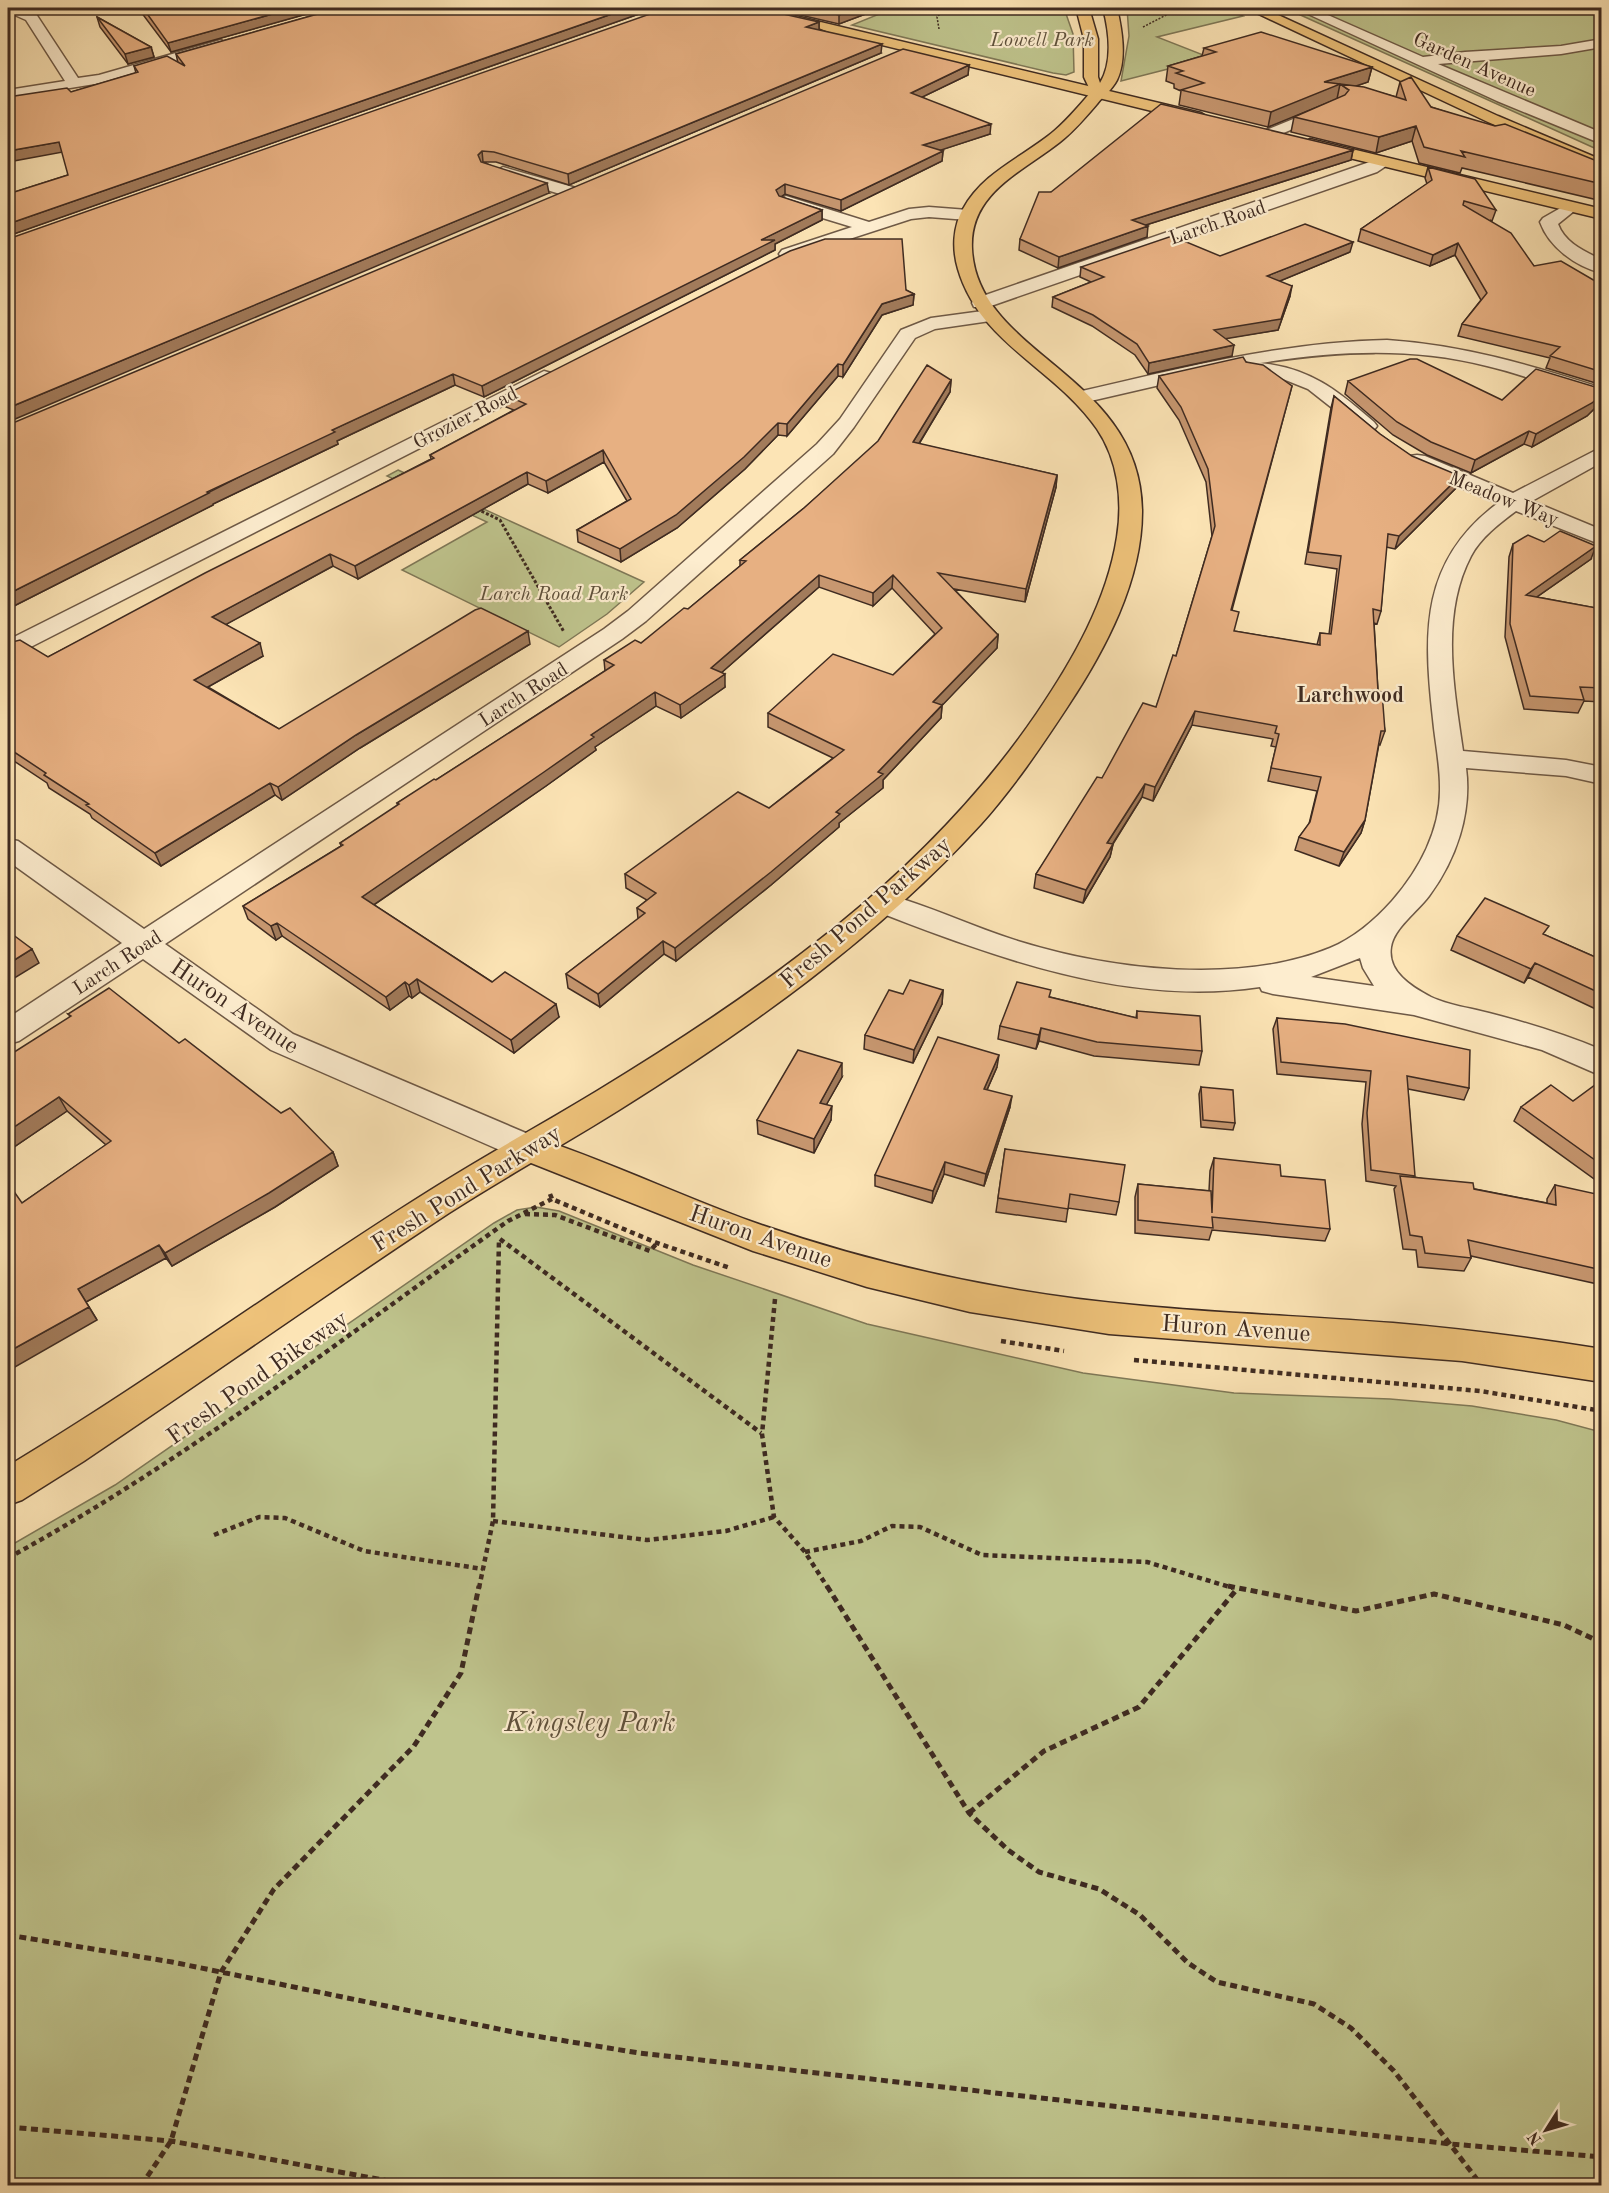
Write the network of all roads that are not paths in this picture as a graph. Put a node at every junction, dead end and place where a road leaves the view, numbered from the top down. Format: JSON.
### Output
{"nodes":[{"id":1,"x":9,"y":8,"type":"edge"},
{"id":2,"x":748,"y":8,"type":"edge"},
{"id":3,"x":1082,"y":8,"type":"edge"},
{"id":4,"x":1110,"y":8,"type":"edge"},
{"id":5,"x":1253,"y":8,"type":"edge"},
{"id":6,"x":1302,"y":8,"type":"edge"},
{"id":7,"x":1582,"y":8,"type":"edge"},
{"id":8,"x":1602,"y":11,"type":"edge"},
{"id":9,"x":239,"y":39,"type":"edge"},
{"id":10,"x":1602,"y":43,"type":"edge"},
{"id":11,"x":912,"y":47,"type":"junction"},
{"id":12,"x":886,"y":58,"type":"edge"},
{"id":13,"x":1421,"y":62,"type":"junction"},
{"id":14,"x":74,"y":84,"type":"junction"},
{"id":15,"x":1098,"y":93,"type":"junction"},
{"id":16,"x":8,"y":94,"type":"edge"},
{"id":17,"x":1336,"y":105,"type":"edge"},
{"id":18,"x":1215,"y":121,"type":"edge"},
{"id":19,"x":1264,"y":133,"type":"joint"},
{"id":20,"x":1602,"y":139,"type":"edge"},
{"id":21,"x":1384,"y":162,"type":"junction"},
{"id":22,"x":1602,"y":166,"type":"edge"},
{"id":23,"x":489,"y":167,"type":"edge"},
{"id":24,"x":550,"y":201,"type":"edge"},
{"id":25,"x":786,"y":201,"type":"edge"},
{"id":26,"x":1571,"y":207,"type":"junction"},
{"id":27,"x":1602,"y":214,"type":"edge"},
{"id":28,"x":968,"y":215,"type":"junction"},
{"id":29,"x":869,"y":226,"type":"junction"},
{"id":30,"x":772,"y":261,"type":"edge"},
{"id":31,"x":1602,"y":268,"type":"edge"},
{"id":32,"x":986,"y":309,"type":"junction"},
{"id":33,"x":563,"y":368,"type":"edge"},
{"id":34,"x":1216,"y":368,"type":"junction"},
{"id":35,"x":1326,"y":368,"type":"junction"},
{"id":36,"x":1602,"y":395,"type":"edge"},
{"id":37,"x":1082,"y":397,"type":"junction"},
{"id":38,"x":1602,"y":453,"type":"edge"},
{"id":39,"x":1515,"y":502,"type":"junction"},
{"id":40,"x":1602,"y":538,"type":"edge"},
{"id":41,"x":8,"y":649,"type":"edge"},
{"id":42,"x":1602,"y":755,"type":"edge"},
{"id":43,"x":1451,"y":758,"type":"junction"},
{"id":44,"x":1532,"y":765,"type":"junction"},
{"id":45,"x":1602,"y":776,"type":"edge"},
{"id":46,"x":8,"y":848,"type":"edge"},
{"id":47,"x":883,"y":903,"type":"junction"},
{"id":48,"x":1381,"y":933,"type":"junction"},
{"id":49,"x":144,"y":945,"type":"junction"},
{"id":50,"x":1231,"y":981,"type":"junction"},
{"id":51,"x":1425,"y":1007,"type":"junction"},
{"id":52,"x":8,"y":1034,"type":"edge"},
{"id":53,"x":1602,"y":1064,"type":"edge"},
{"id":54,"x":528,"y":1148,"type":"junction"},
{"id":55,"x":1602,"y":1366,"type":"edge"},
{"id":56,"x":8,"y":1487,"type":"edge"}],
"edges":[{"from":1,"to":14,"type":"street"},
{"from":2,"to":11,"type":"main road"},
{"from":3,"to":15,"type":"main road"},
{"from":4,"to":15,"type":"main road","name":"Fresh Pond Parkway"},
{"from":5,"to":22,"type":"main road"},
{"from":6,"to":13,"type":"street","name":"Garden Avenue"},
{"from":7,"to":8,"type":"street"},
{"from":9,"to":14,"type":"street"},
{"from":10,"to":13,"type":"street"},
{"from":11,"to":12,"type":"street"},
{"from":11,"to":15,"type":"main road"},
{"from":13,"to":20,"type":"street","name":"Garden Avenue"},
{"from":14,"to":16,"type":"street"},
{"from":15,"to":18,"type":"main road"},
{"from":15,"to":28,"type":"main road","name":"Fresh Pond Parkway"},
{"from":17,"to":19,"type":"street"},
{"from":19,"to":21,"type":"main road"},
{"from":21,"to":26,"type":"main road"},
{"from":21,"to":32,"type":"street","name":"Larch Road"},
{"from":23,"to":24,"type":"street"},
{"from":25,"to":29,"type":"street"},
{"from":26,"to":27,"type":"main road"},
{"from":26,"to":31,"type":"street"},
{"from":28,"to":29,"type":"street"},
{"from":28,"to":32,"type":"main road","name":"Fresh Pond Parkway"},
{"from":29,"to":30,"type":"street"},
{"from":32,"to":37,"type":"main road","name":"Fresh Pond Parkway"},
{"from":32,"to":49,"type":"street","name":"Larch Road"},
{"from":33,"to":41,"type":"street","name":"Grozier Road"},
{"from":34,"to":35,"type":"street"},
{"from":34,"to":35,"type":"street","name":"Meadow Way"},
{"from":34,"to":37,"type":"street"},
{"from":35,"to":36,"type":"street"},
{"from":35,"to":39,"type":"street","name":"Meadow Way"},
{"from":37,"to":47,"type":"main road","name":"Fresh Pond Parkway"},
{"from":38,"to":39,"type":"street"},
{"from":39,"to":40,"type":"street","name":"Meadow Way"},
{"from":39,"to":43,"type":"street"},
{"from":42,"to":44,"type":"street"},
{"from":43,"to":44,"type":"street"},
{"from":43,"to":48,"type":"street"},
{"from":44,"to":45,"type":"street"},
{"from":46,"to":49,"type":"street","name":"Huron Avenue"},
{"from":47,"to":50,"type":"street"},
{"from":47,"to":54,"type":"main road","name":"Fresh Pond Parkway"},
{"from":48,"to":50,"type":"street"},
{"from":48,"to":51,"type":"street"},
{"from":49,"to":52,"type":"street","name":"Larch Road"},
{"from":49,"to":54,"type":"street","name":"Huron Avenue"},
{"from":50,"to":51,"type":"street"},
{"from":51,"to":53,"type":"street"},
{"from":54,"to":55,"type":"main road","name":"Huron Avenue"},
{"from":54,"to":56,"type":"main road","name":"Fresh Pond Parkway"}]}
